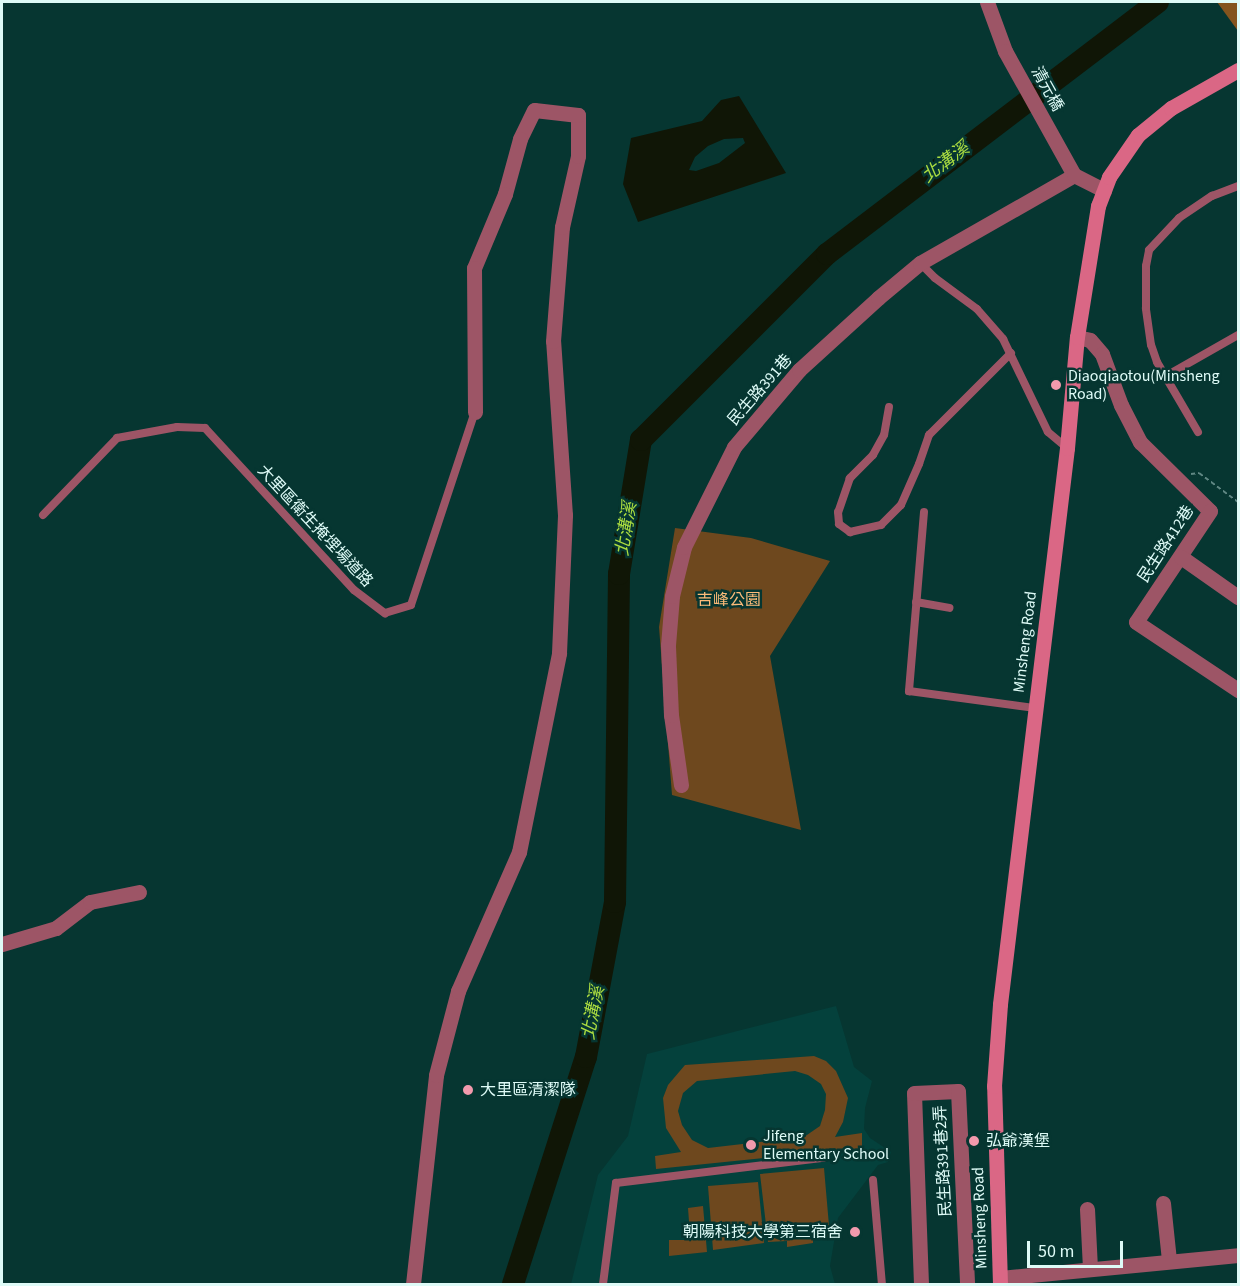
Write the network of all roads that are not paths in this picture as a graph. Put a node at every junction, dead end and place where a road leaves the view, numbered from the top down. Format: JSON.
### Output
{"nodes":[{"id":1,"x":987,"y":2,"type":"edge"},
{"id":2,"x":1239,"y":70,"type":"edge"},
{"id":3,"x":1074,"y":175,"type":"junction"},
{"id":4,"x":1239,"y":186,"type":"edge"},
{"id":5,"x":1104,"y":190,"type":"junction"},
{"id":6,"x":920,"y":263,"type":"junction"},
{"id":7,"x":1239,"y":335,"type":"edge"},
{"id":8,"x":1077,"y":337,"type":"junction"},
{"id":9,"x":1011,"y":353,"type":"junction"},
{"id":10,"x":1166,"y":376,"type":"junction"},
{"id":11,"x":889,"y":407,"type":"dead end"},
{"id":12,"x":475,"y":412,"type":"joint"},
{"id":13,"x":1198,"y":432,"type":"dead end"},
{"id":14,"x":1067,"y":448,"type":"junction"},
{"id":15,"x":924,"y":512,"type":"dead end"},
{"id":16,"x":43,"y":515,"type":"dead end"},
{"id":17,"x":1180,"y":557,"type":"junction"},
{"id":18,"x":1239,"y":597,"type":"edge"},
{"id":19,"x":916,"y":602,"type":"junction"},
{"id":20,"x":949,"y":608,"type":"dead end"},
{"id":21,"x":1239,"y":690,"type":"edge"},
{"id":22,"x":1034,"y":708,"type":"junction"},
{"id":23,"x":681,"y":785,"type":"dead end"},
{"id":24,"x":139,"y":892,"type":"dead end"},
{"id":25,"x":2,"y":944,"type":"edge"},
{"id":26,"x":824,"y":1158,"type":"dead end"},
{"id":27,"x":873,"y":1180,"type":"dead end"},
{"id":28,"x":1163,"y":1203,"type":"dead end"},
{"id":29,"x":1088,"y":1209,"type":"dead end"},
{"id":30,"x":1239,"y":1255,"type":"edge"},
{"id":31,"x":1169,"y":1260,"type":"junction"},
{"id":32,"x":1090,"y":1268,"type":"junction"},
{"id":33,"x":1000,"y":1281,"type":"edge"},
{"id":34,"x":413,"y":1284,"type":"edge"},
{"id":35,"x":603,"y":1284,"type":"edge"},
{"id":36,"x":882,"y":1284,"type":"edge"},
{"id":37,"x":921,"y":1284,"type":"edge"},
{"id":38,"x":967,"y":1284,"type":"edge"}],
"edges":[{"from":1,"to":3,"type":"street","name":"清元橋"},
{"from":2,"to":5,"type":"street","name":"Minsheng Road"},
{"from":3,"to":5,"type":"street"},
{"from":3,"to":6,"type":"street","name":"民生路391巷"},
{"from":4,"to":10,"type":"lane"},
{"from":5,"to":8,"type":"street","name":"Minsheng Road"},
{"from":6,"to":9,"type":"lane"},
{"from":6,"to":23,"type":"street","name":"民生路391巷"},
{"from":7,"to":10,"type":"lane"},
{"from":8,"to":14,"type":"street","name":"Minsheng Road"},
{"from":8,"to":17,"type":"street","name":"民生路412巷"},
{"from":9,"to":11,"type":"lane"},
{"from":9,"to":14,"type":"lane"},
{"from":10,"to":13,"type":"lane"},
{"from":12,"to":16,"type":"lane","name":"大里區衛生掩埋場道路"},
{"from":12,"to":34,"type":"street"},
{"from":14,"to":22,"type":"street","name":"Minsheng Road"},
{"from":15,"to":19,"type":"lane"},
{"from":17,"to":18,"type":"street"},
{"from":17,"to":21,"type":"street","name":"民生路412巷"},
{"from":19,"to":20,"type":"lane"},
{"from":19,"to":22,"type":"lane"},
{"from":22,"to":33,"type":"street","name":"Minsheng Road"},
{"from":24,"to":25,"type":"street"},
{"from":26,"to":35,"type":"lane"},
{"from":27,"to":36,"type":"lane"},
{"from":28,"to":31,"type":"street"},
{"from":29,"to":32,"type":"street"},
{"from":30,"to":31,"type":"street"},
{"from":31,"to":32,"type":"street"},
{"from":32,"to":33,"type":"street"},
{"from":37,"to":38,"type":"street","name":"民生路391巷2弄"}]}
